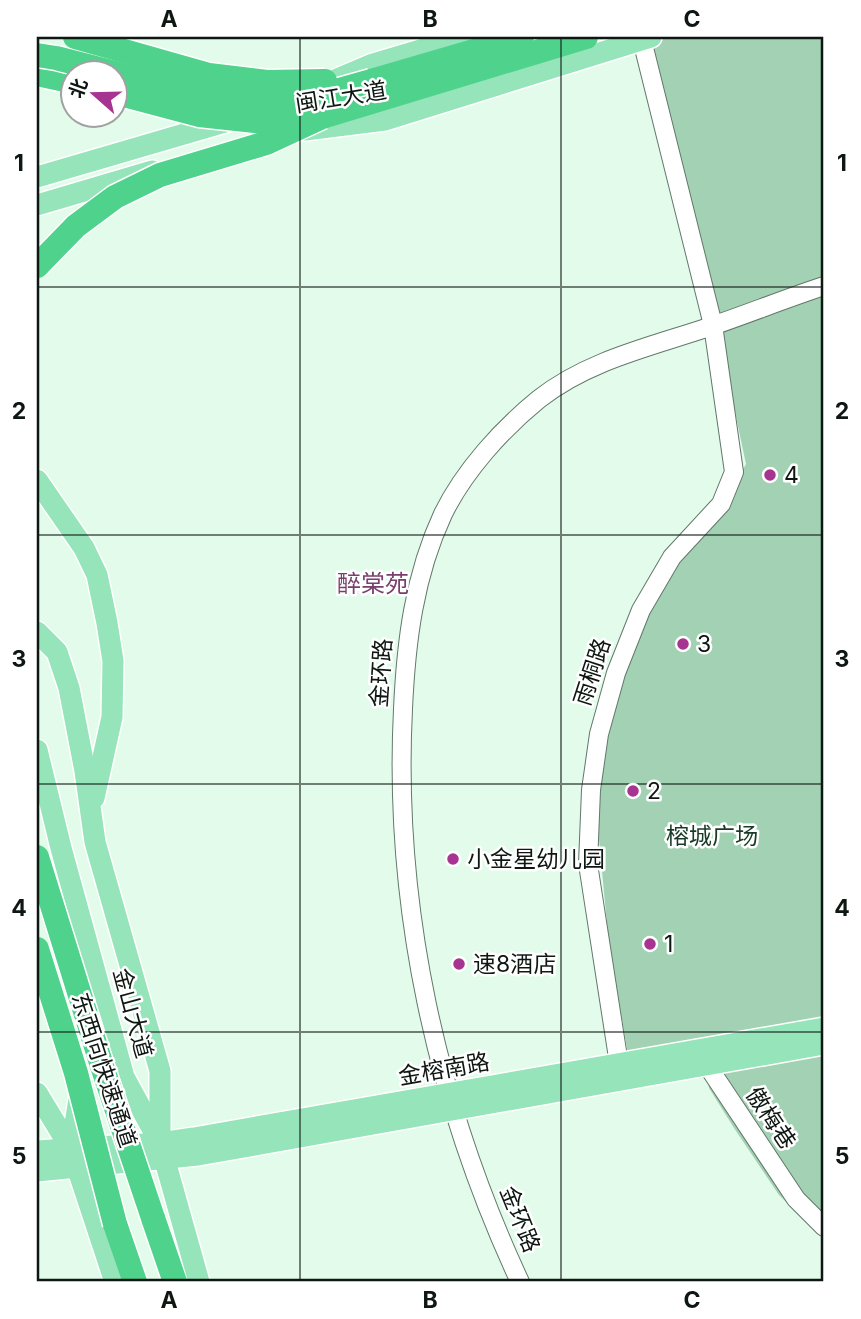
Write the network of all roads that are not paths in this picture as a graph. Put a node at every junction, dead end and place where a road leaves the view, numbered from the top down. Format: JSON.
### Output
{"nodes":[{"id":1,"x":75,"y":37,"type":"edge"},
{"id":2,"x":464,"y":37,"type":"edge"},
{"id":3,"x":522,"y":37,"type":"edge"},
{"id":4,"x":586,"y":37,"type":"edge"},
{"id":5,"x":646,"y":38,"type":"edge"},
{"id":6,"x":37,"y":55,"type":"edge"},
{"id":7,"x":37,"y":74,"type":"edge"},
{"id":8,"x":60,"y":79,"type":"edge"},
{"id":9,"x":371,"y":81,"type":"junction"},
{"id":10,"x":130,"y":97,"type":"edge"},
{"id":11,"x":322,"y":117,"type":"junction"},
{"id":12,"x":37,"y":177,"type":"edge"},
{"id":13,"x":37,"y":205,"type":"edge"},
{"id":14,"x":37,"y":266,"type":"edge"},
{"id":15,"x":824,"y":286,"type":"edge"},
{"id":16,"x":713,"y":326,"type":"junction"},
{"id":17,"x":37,"y":480,"type":"edge"},
{"id":18,"x":37,"y":632,"type":"edge"},
{"id":19,"x":37,"y":750,"type":"edge"},
{"id":20,"x":94,"y":842,"type":"junction"},
{"id":21,"x":37,"y":857,"type":"edge"},
{"id":22,"x":37,"y":951,"type":"edge"},
{"id":23,"x":824,"y":1028,"type":"edge"},
{"id":24,"x":824,"y":1044,"type":"edge"},
{"id":25,"x":619,"y":1064,"type":"junction"},
{"id":26,"x":707,"y":1065,"type":"junction"},
{"id":27,"x":37,"y":1093,"type":"edge"},
{"id":28,"x":451,"y":1103,"type":"junction"},
{"id":29,"x":37,"y":1151,"type":"edge"},
{"id":30,"x":162,"y":1152,"type":"junction"},
{"id":31,"x":74,"y":1159,"type":"junction"},
{"id":32,"x":37,"y":1171,"type":"edge"},
{"id":33,"x":824,"y":1227,"type":"edge"},
{"id":34,"x":115,"y":1282,"type":"edge"},
{"id":35,"x":135,"y":1282,"type":"edge"},
{"id":36,"x":175,"y":1282,"type":"edge"},
{"id":37,"x":199,"y":1282,"type":"edge"},
{"id":38,"x":520,"y":1282,"type":"edge"}],
"edges":[{"from":1,"to":9,"type":"highway","bridge":true},
{"from":2,"to":12,"type":"main road","name":"闽江大道"},
{"from":3,"to":9,"type":"highway"},
{"from":4,"to":11,"type":"highway"},
{"from":5,"to":13,"type":"main road","name":"闽江大道"},
{"from":5,"to":16,"type":"street","name":"雨桐路"},
{"from":6,"to":9,"type":"highway","bridge":true},
{"from":7,"to":8,"type":"highway"},
{"from":10,"to":11,"type":"highway","bridge":true},
{"from":11,"to":14,"type":"highway","bridge":true},
{"from":15,"to":16,"type":"street","name":"金环路"},
{"from":16,"to":25,"type":"street","name":"雨桐路"},
{"from":16,"to":28,"type":"street","name":"金环路"},
{"from":17,"to":20,"type":"main road"},
{"from":18,"to":20,"type":"main road"},
{"from":19,"to":30,"type":"main road","name":"金山大道"},
{"from":20,"to":30,"type":"main road"},
{"from":21,"to":36,"type":"highway","name":"东西向快速通道","bridge":true},
{"from":22,"to":31,"type":"main road"},
{"from":22,"to":35,"type":"highway","name":"东西向快速通道","bridge":true},
{"from":23,"to":25,"type":"main road","name":"金榕南路"},
{"from":24,"to":26,"type":"main road","name":"金榕南路"},
{"from":25,"to":28,"type":"main road","name":"金榕南路"},
{"from":26,"to":28,"type":"main road","name":"金榕南路"},
{"from":26,"to":33,"type":"street","name":"傲梅巷"},
{"from":27,"to":31,"type":"main road"},
{"from":28,"to":30,"type":"main road","name":"金榕南路"},
{"from":28,"to":38,"type":"street","name":"金环路"},
{"from":29,"to":31,"type":"main road"},
{"from":30,"to":31,"type":"main road","name":"金榕南路"},
{"from":30,"to":37,"type":"main road","name":"金山大道"},
{"from":31,"to":32,"type":"main road"},
{"from":31,"to":34,"type":"main road"}]}
